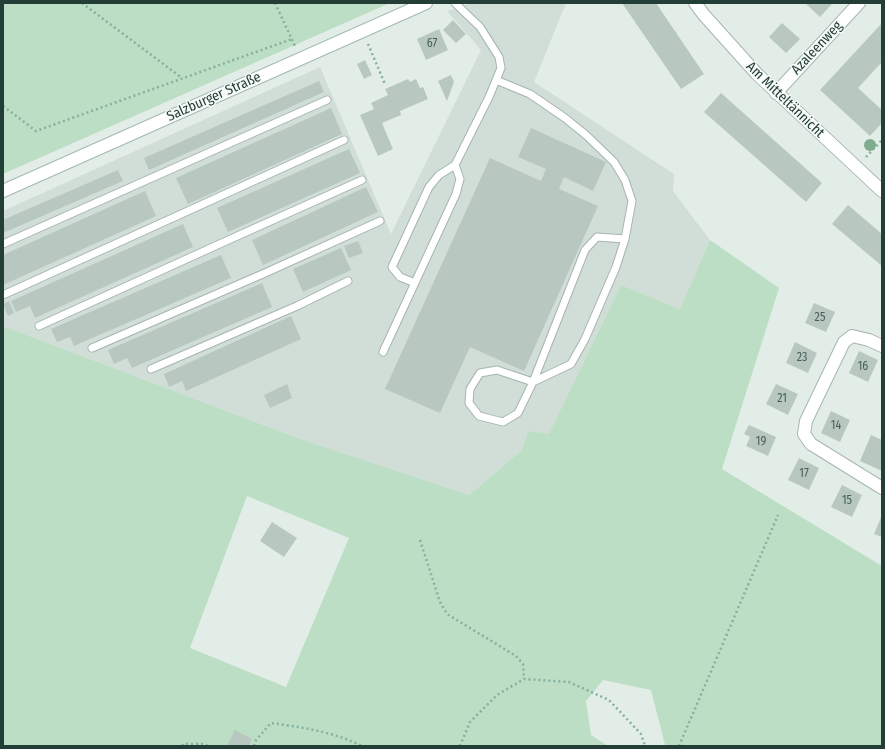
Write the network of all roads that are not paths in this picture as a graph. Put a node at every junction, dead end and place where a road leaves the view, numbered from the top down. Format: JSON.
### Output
{"nodes":[{"id":1,"x":426,"y":3,"type":"edge"},
{"id":2,"x":455,"y":3,"type":"edge"},
{"id":3,"x":695,"y":3,"type":"edge"},
{"id":4,"x":859,"y":3,"type":"edge"},
{"id":5,"x":496,"y":80,"type":"junction"},
{"id":6,"x":776,"y":93,"type":"junction"},
{"id":7,"x":327,"y":100,"type":"dead end"},
{"id":8,"x":344,"y":140,"type":"dead end"},
{"id":9,"x":455,"y":165,"type":"junction"},
{"id":10,"x":362,"y":180,"type":"dead end"},
{"id":11,"x":3,"y":191,"type":"edge"},
{"id":12,"x":882,"y":191,"type":"edge"},
{"id":13,"x":380,"y":221,"type":"dead end"},
{"id":14,"x":625,"y":239,"type":"junction"},
{"id":15,"x":3,"y":244,"type":"edge"},
{"id":16,"x":348,"y":281,"type":"dead end"},
{"id":17,"x":415,"y":283,"type":"junction"},
{"id":18,"x":3,"y":295,"type":"edge"},
{"id":19,"x":39,"y":326,"type":"dead end"},
{"id":20,"x":882,"y":346,"type":"edge"},
{"id":21,"x":92,"y":348,"type":"dead end"},
{"id":22,"x":382,"y":352,"type":"dead end"},
{"id":23,"x":151,"y":369,"type":"dead end"},
{"id":24,"x":533,"y":382,"type":"junction"},
{"id":25,"x":882,"y":488,"type":"edge"}],
"edges":[{"from":1,"to":11,"type":"street","name":"Salzburger Straße"},
{"from":2,"to":5,"type":"lane"},
{"from":3,"to":6,"type":"street","name":"Am Mitteltännicht"},
{"from":4,"to":6,"type":"street","name":"Azaleenweg"},
{"from":5,"to":9,"type":"lane"},
{"from":5,"to":14,"type":"lane"},
{"from":6,"to":12,"type":"street","name":"Am Mitteltännicht"},
{"from":7,"to":15,"type":"lane"},
{"from":8,"to":18,"type":"lane"},
{"from":9,"to":17,"type":"lane"},
{"from":9,"to":17,"type":"lane"},
{"from":10,"to":19,"type":"lane"},
{"from":13,"to":21,"type":"lane"},
{"from":14,"to":24,"type":"lane"},
{"from":14,"to":24,"type":"lane"},
{"from":16,"to":23,"type":"lane"},
{"from":17,"to":22,"type":"lane"},
{"from":20,"to":25,"type":"street"},
{"from":24,"to":24,"type":"lane"}]}
